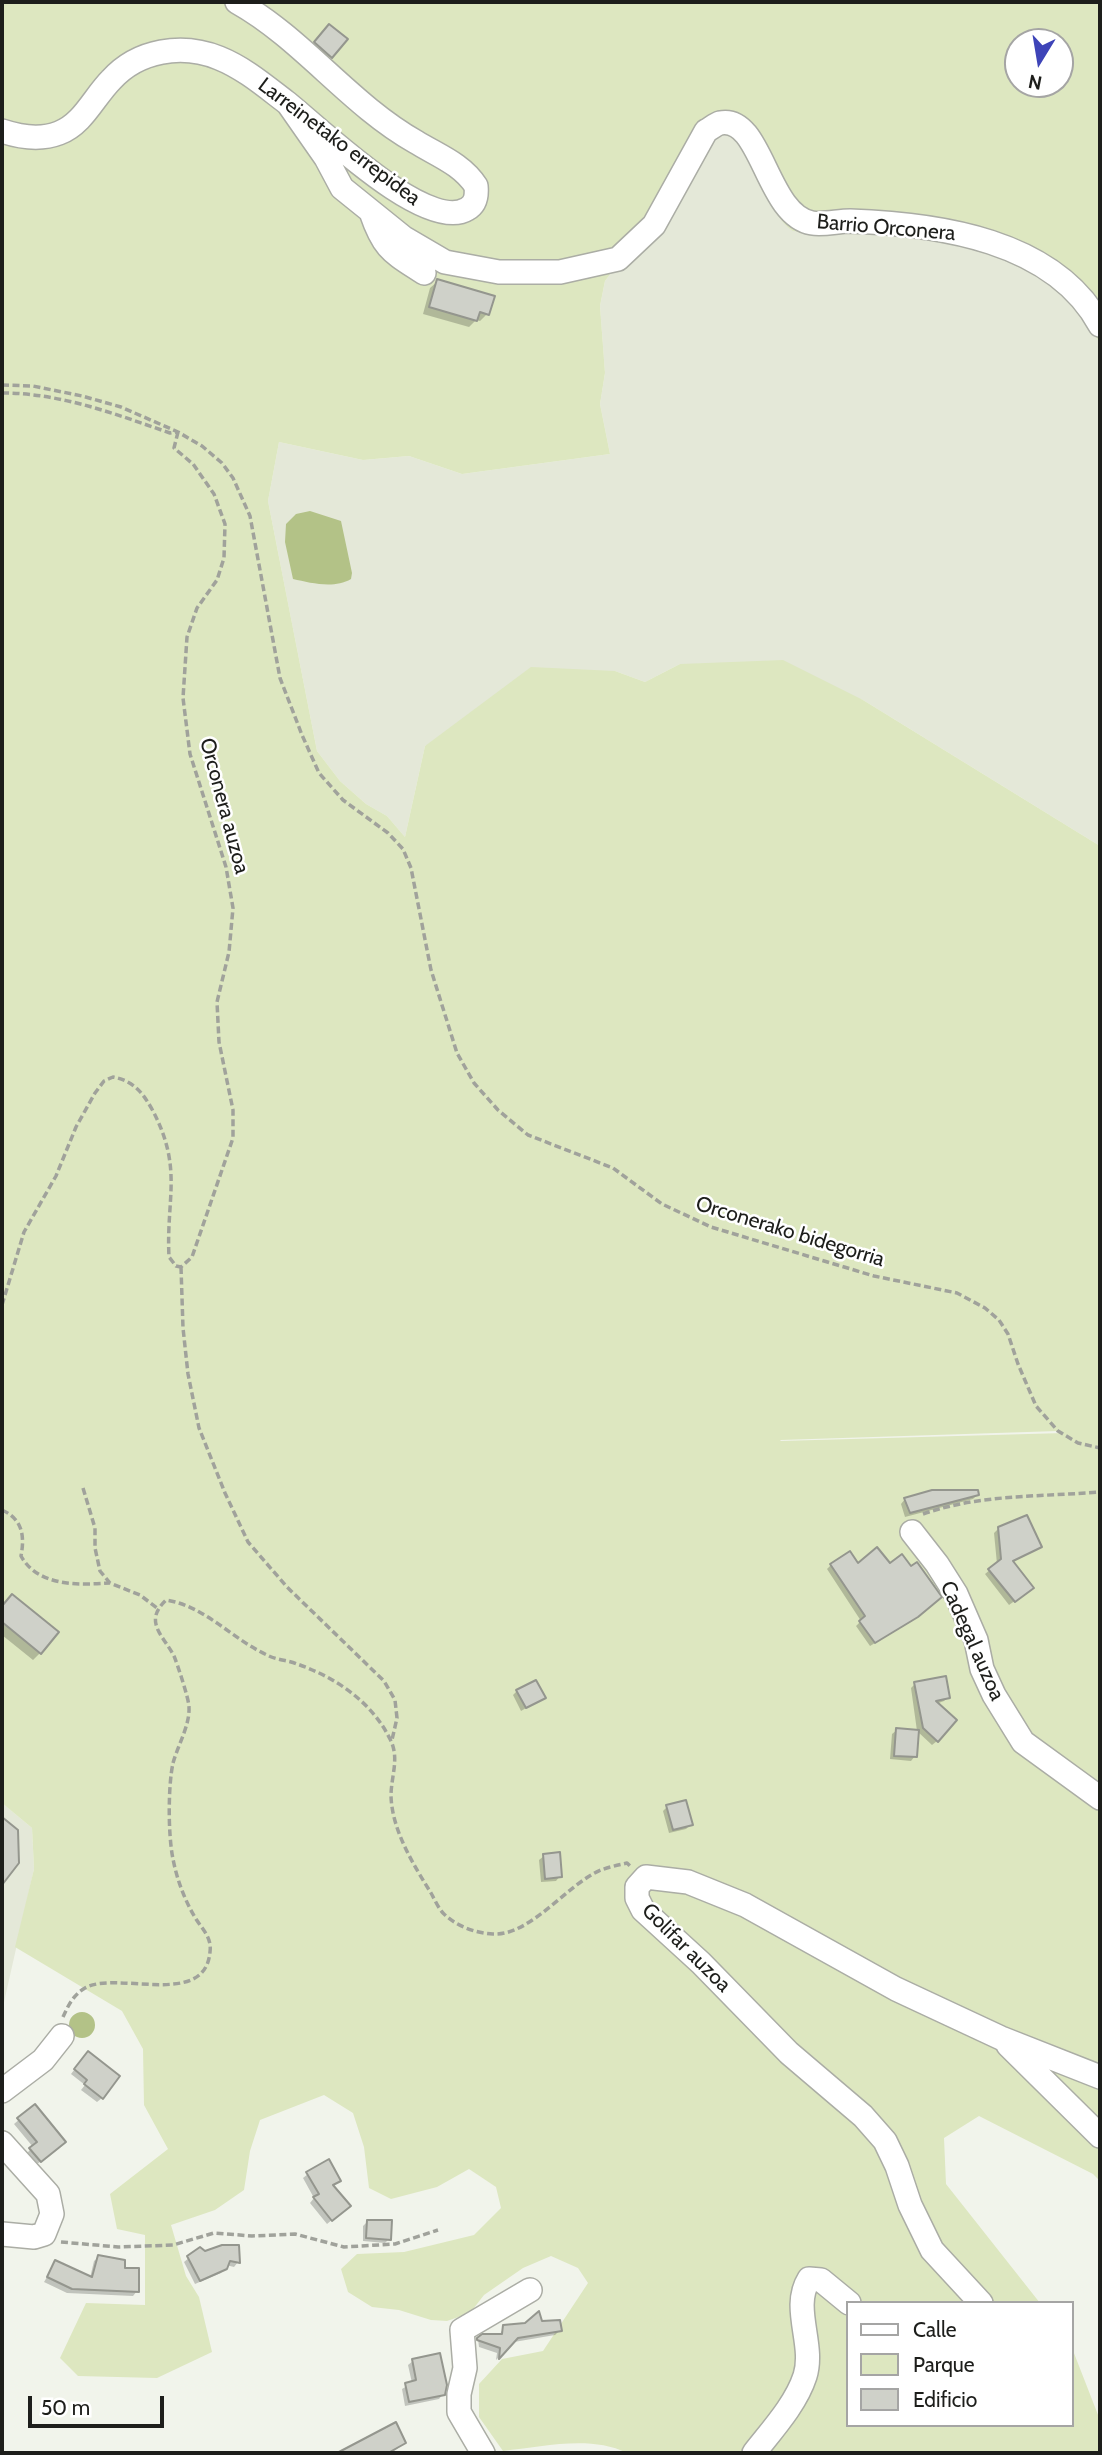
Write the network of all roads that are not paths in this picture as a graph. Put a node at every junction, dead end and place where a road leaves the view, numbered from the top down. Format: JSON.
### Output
{"nodes":[{"id":1,"x":237,"y":2,"type":"edge"},
{"id":2,"x":289,"y":105,"type":"junction"},
{"id":3,"x":2,"y":131,"type":"edge"},
{"id":4,"x":370,"y":210,"type":"junction"},
{"id":5,"x":424,"y":273,"type":"dead end"},
{"id":6,"x":1100,"y":325,"type":"edge"},
{"id":7,"x":912,"y":1532,"type":"road end"},
{"id":8,"x":1100,"y":1798,"type":"edge"},
{"id":9,"x":62,"y":2036,"type":"road end"},
{"id":10,"x":1001,"y":2038,"type":"junction"},
{"id":11,"x":1100,"y":2077,"type":"edge"},
{"id":12,"x":2,"y":2091,"type":"edge"},
{"id":13,"x":1100,"y":2136,"type":"edge"},
{"id":14,"x":2,"y":2143,"type":"edge"},
{"id":15,"x":2,"y":2234,"type":"edge"},
{"id":16,"x":530,"y":2290,"type":"dead end"},
{"id":17,"x":847,"y":2301,"type":"edge"},
{"id":18,"x":979,"y":2301,"type":"edge"},
{"id":19,"x":483,"y":2453,"type":"edge"},
{"id":20,"x":754,"y":2453,"type":"edge"}],
"edges":[{"from":1,"to":2,"type":"street","name":"Larreinetako errepidea"},
{"from":2,"to":3,"type":"street","name":"Larreinetako errepidea"},
{"from":2,"to":4,"type":"street","name":"Barrio Orconera"},
{"from":4,"to":5,"type":"street"},
{"from":4,"to":6,"type":"street","name":"Barrio Orconera"},
{"from":7,"to":8,"type":"street","name":"Cadegal auzoa"},
{"from":9,"to":12,"type":"street"},
{"from":10,"to":11,"type":"street","name":"Golifar auzoa"},
{"from":10,"to":13,"type":"street"},
{"from":10,"to":18,"type":"street","name":"Golifar auzoa"},
{"from":14,"to":15,"type":"street"},
{"from":16,"to":19,"type":"street"},
{"from":17,"to":20,"type":"street"}]}
